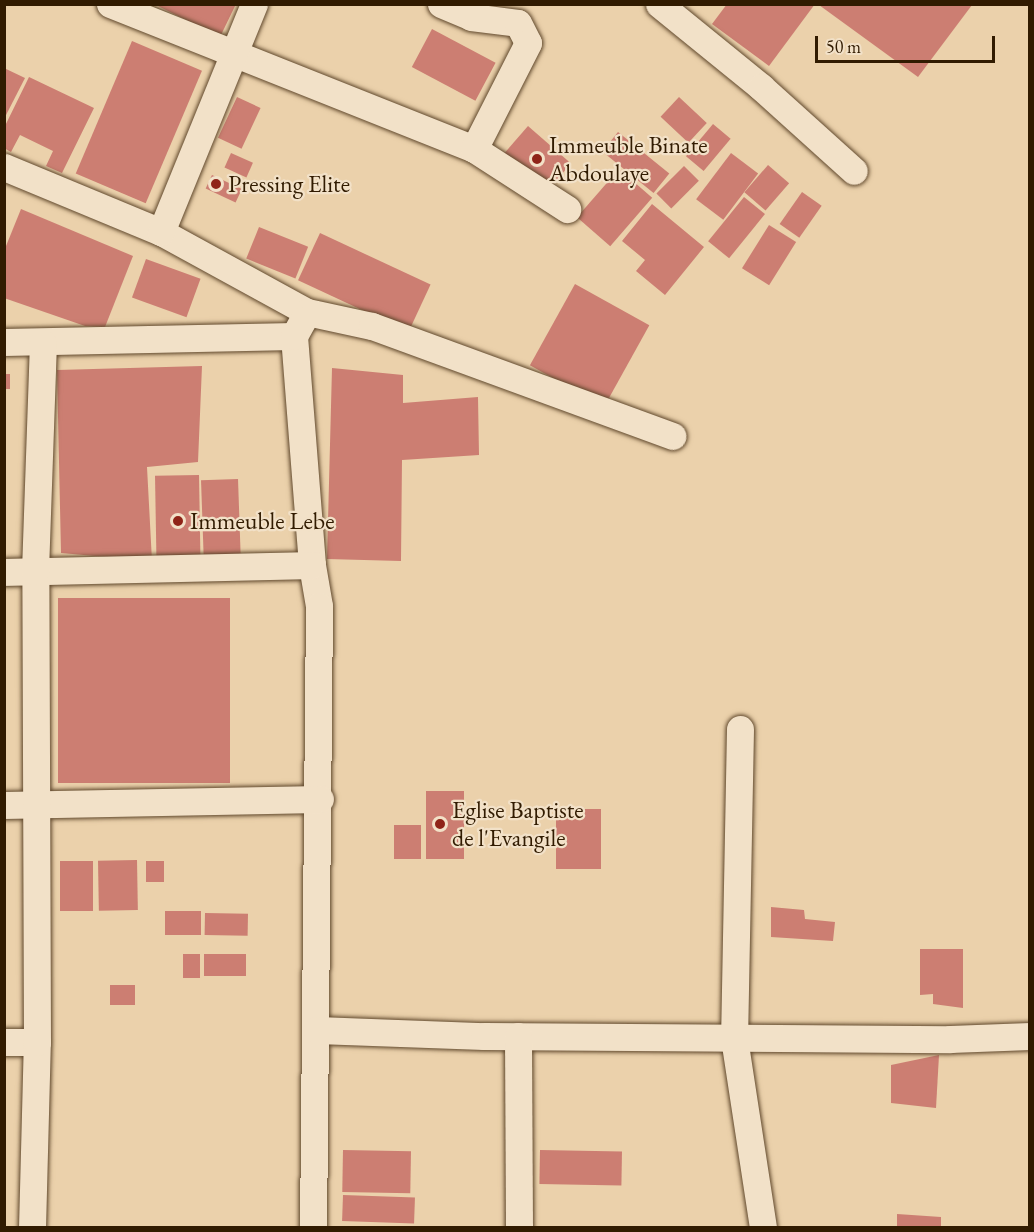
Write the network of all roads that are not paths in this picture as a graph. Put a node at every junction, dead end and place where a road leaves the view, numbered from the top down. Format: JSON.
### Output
{"nodes":[{"id":1,"x":111,"y":4,"type":"edge"},
{"id":2,"x":254,"y":4,"type":"edge"},
{"id":3,"x":441,"y":4,"type":"edge"},
{"id":4,"x":658,"y":4,"type":"edge"},
{"id":5,"x":475,"y":11,"type":"edge"},
{"id":6,"x":237,"y":56,"type":"junction"},
{"id":7,"x":474,"y":149,"type":"junction"},
{"id":8,"x":4,"y":167,"type":"edge"},
{"id":9,"x":854,"y":171,"type":"dead end"},
{"id":10,"x":567,"y":209,"type":"dead end"},
{"id":11,"x":161,"y":232,"type":"junction"},
{"id":12,"x":307,"y":312,"type":"junction"},
{"id":13,"x":294,"y":336,"type":"junction"},
{"id":14,"x":4,"y":342,"type":"edge"},
{"id":15,"x":43,"y":343,"type":"junction"},
{"id":16,"x":673,"y":436,"type":"dead end"},
{"id":17,"x":312,"y":565,"type":"junction"},
{"id":18,"x":35,"y":571,"type":"junction"},
{"id":19,"x":4,"y":572,"type":"edge"},
{"id":20,"x":740,"y":729,"type":"dead end"},
{"id":21,"x":320,"y":799,"type":"junction"},
{"id":22,"x":37,"y":803,"type":"junction"},
{"id":23,"x":4,"y":804,"type":"edge"},
{"id":24,"x":317,"y":1030,"type":"junction"},
{"id":25,"x":518,"y":1036,"type":"junction"},
{"id":26,"x":1029,"y":1036,"type":"edge"},
{"id":27,"x":734,"y":1038,"type":"junction"},
{"id":28,"x":4,"y":1042,"type":"edge"},
{"id":29,"x":37,"y":1042,"type":"junction"},
{"id":30,"x":32,"y":1227,"type":"edge"},
{"id":31,"x":313,"y":1227,"type":"edge"},
{"id":32,"x":519,"y":1227,"type":"edge"},
{"id":33,"x":763,"y":1227,"type":"edge"}],
"edges":[{"from":1,"to":6,"type":"street"},
{"from":2,"to":6,"type":"street"},
{"from":3,"to":5,"type":"street"},
{"from":4,"to":9,"type":"street"},
{"from":5,"to":7,"type":"street"},
{"from":6,"to":7,"type":"street"},
{"from":6,"to":11,"type":"street"},
{"from":7,"to":10,"type":"street"},
{"from":8,"to":11,"type":"street"},
{"from":11,"to":12,"type":"street"},
{"from":12,"to":13,"type":"street"},
{"from":12,"to":16,"type":"street"},
{"from":13,"to":15,"type":"street"},
{"from":13,"to":17,"type":"street"},
{"from":14,"to":15,"type":"street"},
{"from":15,"to":18,"type":"street"},
{"from":17,"to":18,"type":"street"},
{"from":17,"to":21,"type":"street"},
{"from":18,"to":19,"type":"street"},
{"from":18,"to":22,"type":"street"},
{"from":20,"to":27,"type":"street"},
{"from":21,"to":22,"type":"street"},
{"from":21,"to":24,"type":"street"},
{"from":22,"to":23,"type":"street"},
{"from":22,"to":29,"type":"street"},
{"from":24,"to":25,"type":"street"},
{"from":24,"to":31,"type":"street"},
{"from":25,"to":27,"type":"street"},
{"from":25,"to":32,"type":"street"},
{"from":26,"to":27,"type":"street"},
{"from":27,"to":33,"type":"street"},
{"from":28,"to":29,"type":"street"},
{"from":29,"to":30,"type":"street"}]}
